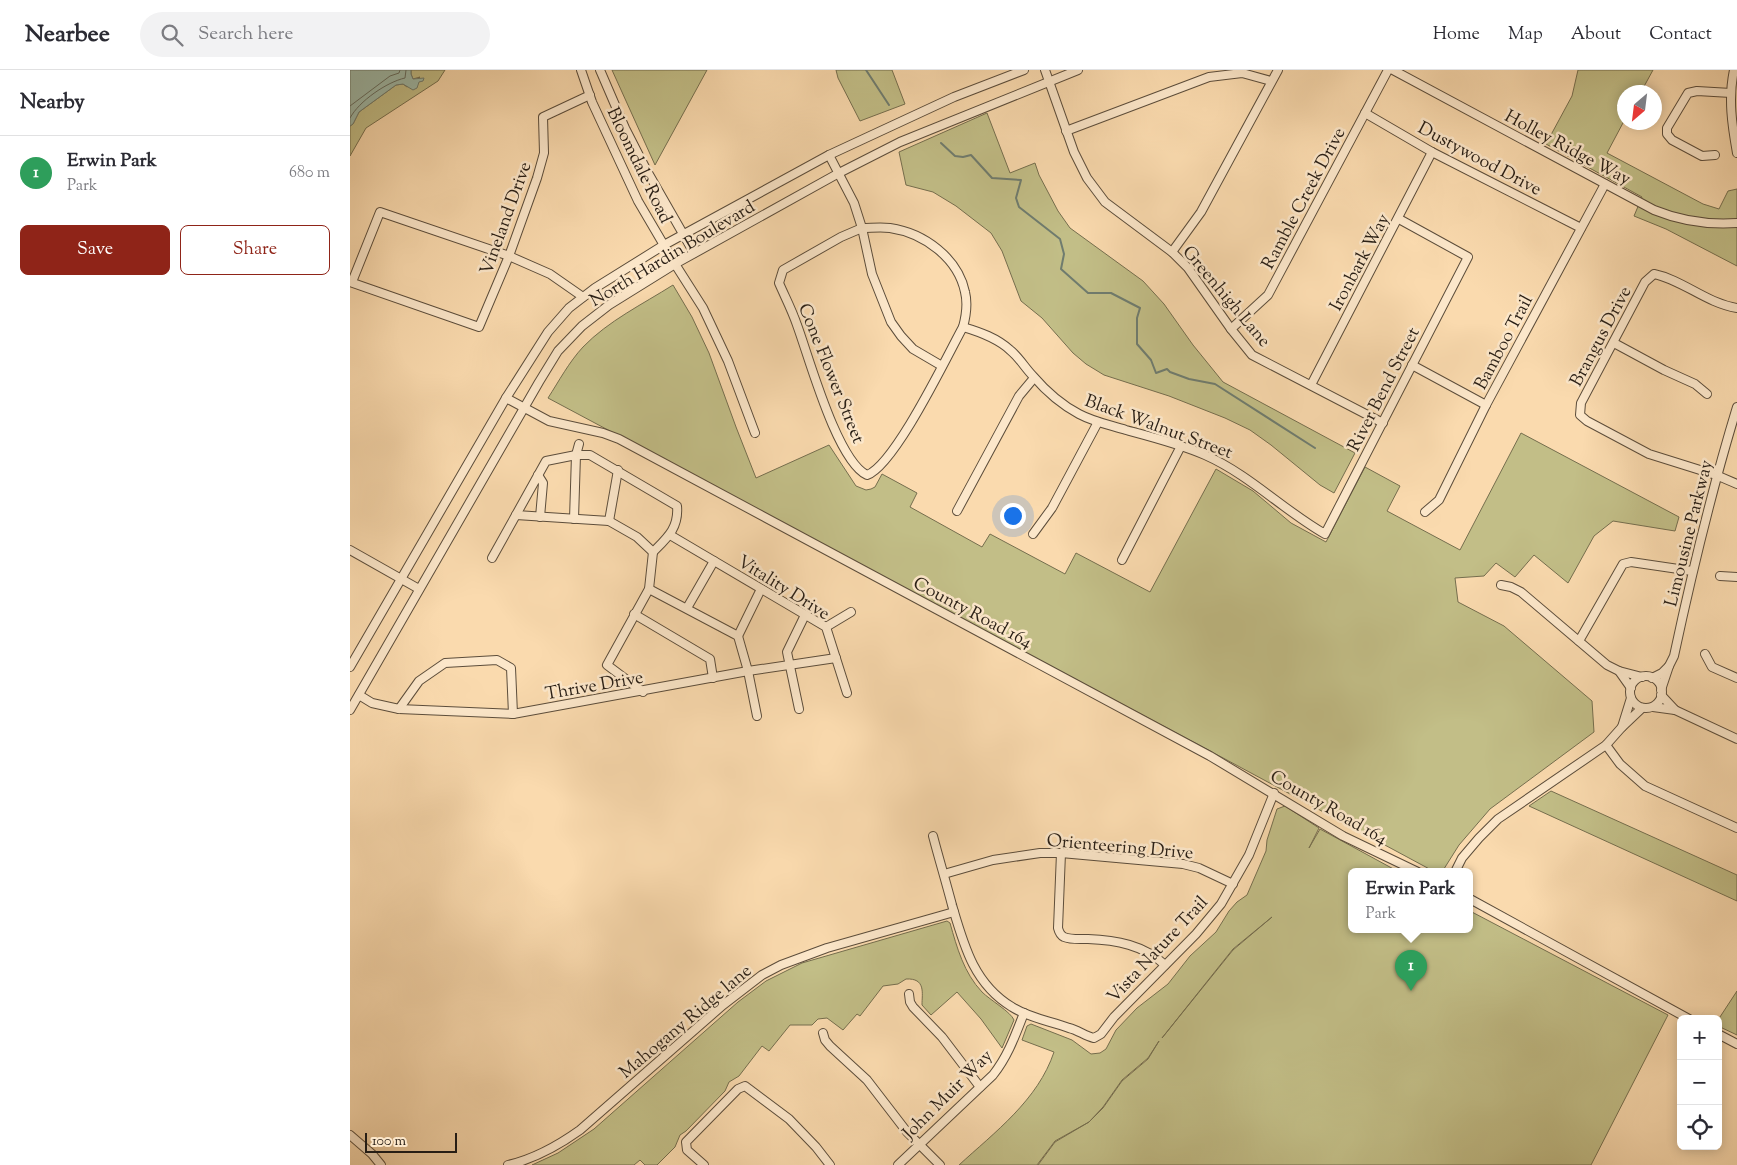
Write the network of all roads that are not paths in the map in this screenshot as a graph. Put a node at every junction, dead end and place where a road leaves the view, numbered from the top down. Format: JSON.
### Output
{"nodes":[{"id":1,"x":581,"y":70,"type":"edge"},
{"id":2,"x":600,"y":70,"type":"edge"},
{"id":3,"x":1024,"y":70,"type":"edge"},
{"id":4,"x":1045,"y":70,"type":"edge"},
{"id":5,"x":1078,"y":70,"type":"edge"},
{"id":6,"x":1278,"y":70,"type":"edge"},
{"id":7,"x":1388,"y":70,"type":"edge"},
{"id":8,"x":1393,"y":70,"type":"edge"},
{"id":9,"x":1734,"y":70,"type":"edge"},
{"id":10,"x":1049,"y":81,"type":"junction"},
{"id":11,"x":1271,"y":81,"type":"junction"},
{"id":12,"x":1731,"y":94,"type":"junction"},
{"id":13,"x":590,"y":95,"type":"junction"},
{"id":14,"x":1365,"y":113,"type":"junction"},
{"id":15,"x":1066,"y":131,"type":"junction"},
{"id":16,"x":1432,"y":152,"type":"junction"},
{"id":17,"x":1737,"y":153,"type":"edge"},
{"id":18,"x":829,"y":155,"type":"junction"},
{"id":19,"x":1715,"y":155,"type":"dead end"},
{"id":20,"x":839,"y":173,"type":"junction"},
{"id":21,"x":1605,"y":184,"type":"junction"},
{"id":22,"x":1399,"y":219,"type":"junction"},
{"id":23,"x":1737,"y":223,"type":"edge"},
{"id":24,"x":862,"y":228,"type":"junction"},
{"id":25,"x":1581,"y":228,"type":"junction"},
{"id":26,"x":683,"y":235,"type":"junction"},
{"id":27,"x":664,"y":245,"type":"junction"},
{"id":28,"x":1172,"y":252,"type":"junction"},
{"id":29,"x":694,"y":254,"type":"junction"},
{"id":30,"x":509,"y":256,"type":"junction"},
{"id":31,"x":675,"y":264,"type":"junction"},
{"id":32,"x":351,"y":282,"type":"edge"},
{"id":33,"x":583,"y":297,"type":"junction"},
{"id":34,"x":1737,"y":308,"type":"edge"},
{"id":35,"x":963,"y":327,"type":"junction"},
{"id":36,"x":1231,"y":329,"type":"junction"},
{"id":37,"x":1614,"y":343,"type":"junction"},
{"id":38,"x":1412,"y":365,"type":"junction"},
{"id":39,"x":942,"y":366,"type":"junction"},
{"id":40,"x":1034,"y":378,"type":"junction"},
{"id":41,"x":1311,"y":385,"type":"junction"},
{"id":42,"x":1707,"y":394,"type":"dead end"},
{"id":43,"x":506,"y":398,"type":"junction"},
{"id":44,"x":1486,"y":405,"type":"junction"},
{"id":45,"x":1737,"y":407,"type":"edge"},
{"id":46,"x":523,"y":408,"type":"junction"},
{"id":47,"x":1098,"y":422,"type":"junction"},
{"id":48,"x":1382,"y":423,"type":"junction"},
{"id":49,"x":755,"y":433,"type":"dead end"},
{"id":50,"x":579,"y":444,"type":"dead end"},
{"id":51,"x":1181,"y":446,"type":"junction"},
{"id":52,"x":576,"y":456,"type":"junction"},
{"id":53,"x":618,"y":470,"type":"junction"},
{"id":54,"x":538,"y":475,"type":"junction"},
{"id":55,"x":1716,"y":475,"type":"junction"},
{"id":56,"x":1737,"y":484,"type":"edge"},
{"id":57,"x":957,"y":512,"type":"dead end"},
{"id":58,"x":1425,"y":512,"type":"dead end"},
{"id":59,"x":516,"y":515,"type":"junction"},
{"id":60,"x":540,"y":516,"type":"junction"},
{"id":61,"x":574,"y":518,"type":"junction"},
{"id":62,"x":609,"y":521,"type":"junction"},
{"id":63,"x":1033,"y":534,"type":"dead end"},
{"id":64,"x":1325,"y":534,"type":"joint"},
{"id":65,"x":670,"y":535,"type":"junction"},
{"id":66,"x":350,"y":550,"type":"edge"},
{"id":67,"x":653,"y":552,"type":"junction"},
{"id":68,"x":492,"y":558,"type":"dead end"},
{"id":69,"x":1122,"y":560,"type":"dead end"},
{"id":70,"x":714,"y":562,"type":"junction"},
{"id":71,"x":1692,"y":572,"type":"junction"},
{"id":72,"x":1720,"y":576,"type":"dead end"},
{"id":73,"x":1737,"y":577,"type":"edge"},
{"id":74,"x":401,"y":578,"type":"junction"},
{"id":75,"x":1501,"y":585,"type":"dead end"},
{"id":76,"x":420,"y":589,"type":"junction"},
{"id":77,"x":649,"y":589,"type":"junction"},
{"id":78,"x":761,"y":589,"type":"junction"},
{"id":79,"x":687,"y":608,"type":"junction"},
{"id":80,"x":851,"y":612,"type":"dead end"},
{"id":81,"x":634,"y":614,"type":"junction"},
{"id":82,"x":805,"y":615,"type":"junction"},
{"id":83,"x":826,"y":627,"type":"junction"},
{"id":84,"x":738,"y":636,"type":"junction"},
{"id":85,"x":1579,"y":641,"type":"junction"},
{"id":86,"x":1705,"y":654,"type":"dead end"},
{"id":87,"x":836,"y":658,"type":"junction"},
{"id":88,"x":789,"y":665,"type":"junction"},
{"id":89,"x":1669,"y":666,"type":"junction"},
{"id":90,"x":350,"y":667,"type":"edge"},
{"id":91,"x":748,"y":671,"type":"junction"},
{"id":92,"x":1619,"y":671,"type":"junction"},
{"id":93,"x":1642,"y":677,"type":"junction"},
{"id":94,"x":713,"y":678,"type":"junction"},
{"id":95,"x":1652,"y":678,"type":"junction"},
{"id":96,"x":1737,"y":678,"type":"edge"},
{"id":97,"x":1631,"y":688,"type":"junction"},
{"id":98,"x":643,"y":692,"type":"junction"},
{"id":99,"x":1661,"y":692,"type":"junction"},
{"id":100,"x":847,"y":693,"type":"dead end"},
{"id":101,"x":359,"y":695,"type":"junction"},
{"id":102,"x":1631,"y":698,"type":"junction"},
{"id":103,"x":1653,"y":707,"type":"junction"},
{"id":104,"x":1642,"y":708,"type":"junction"},
{"id":105,"x":399,"y":709,"type":"junction"},
{"id":106,"x":799,"y":709,"type":"dead end"},
{"id":107,"x":350,"y":710,"type":"edge"},
{"id":108,"x":1675,"y":710,"type":"junction"},
{"id":109,"x":513,"y":714,"type":"junction"},
{"id":110,"x":757,"y":716,"type":"dead end"},
{"id":111,"x":1622,"y":727,"type":"junction"},
{"id":112,"x":1737,"y":739,"type":"edge"},
{"id":113,"x":1606,"y":745,"type":"junction"},
{"id":114,"x":1274,"y":793,"type":"junction"},
{"id":115,"x":1737,"y":828,"type":"edge"},
{"id":116,"x":933,"y":836,"type":"dead end"},
{"id":117,"x":1061,"y":853,"type":"junction"},
{"id":118,"x":1410,"y":868,"type":"edge"},
{"id":119,"x":1456,"y":868,"type":"edge"},
{"id":120,"x":944,"y":874,"type":"junction"},
{"id":121,"x":1233,"y":884,"type":"junction"},
{"id":122,"x":1473,"y":901,"type":"edge"},
{"id":123,"x":954,"y":912,"type":"junction"},
{"id":124,"x":1165,"y":965,"type":"junction"},
{"id":125,"x":909,"y":994,"type":"dead end"},
{"id":126,"x":1024,"y":1013,"type":"junction"},
{"id":127,"x":1683,"y":1015,"type":"edge"},
{"id":128,"x":823,"y":1033,"type":"dead end"},
{"id":129,"x":1722,"y":1036,"type":"edge"},
{"id":130,"x":1737,"y":1044,"type":"edge"},
{"id":131,"x":980,"y":1087,"type":"junction"},
{"id":132,"x":350,"y":1135,"type":"edge"},
{"id":133,"x":918,"y":1144,"type":"junction"},
{"id":134,"x":382,"y":1165,"type":"edge"},
{"id":135,"x":508,"y":1165,"type":"edge"},
{"id":136,"x":704,"y":1165,"type":"edge"},
{"id":137,"x":830,"y":1165,"type":"edge"},
{"id":138,"x":898,"y":1165,"type":"edge"},
{"id":139,"x":940,"y":1165,"type":"edge"}],
"edges":[{"from":1,"to":13,"type":"street","name":"Bloomdale Road"},
{"from":2,"to":26,"type":"street","name":"Bloomdale Road"},
{"from":3,"to":18,"type":"street","name":"North Hardin Boulevard"},
{"from":4,"to":10,"type":"street","name":"Greenhigh Lane"},
{"from":5,"to":10,"type":"street","name":"North Hardin Boulevard"},
{"from":6,"to":11,"type":"street"},
{"from":7,"to":14,"type":"street","name":"Ramble Creek Drive"},
{"from":8,"to":21,"type":"street","name":"Holley Ridge Way"},
{"from":9,"to":12,"type":"street"},
{"from":10,"to":15,"type":"street","name":"Greenhigh Lane"},
{"from":10,"to":20,"type":"street","name":"North Hardin Boulevard"},
{"from":11,"to":15,"type":"street"},
{"from":11,"to":28,"type":"street"},
{"from":12,"to":17,"type":"street"},
{"from":12,"to":19,"type":"street"},
{"from":13,"to":27,"type":"street","name":"Bloomdale Road"},
{"from":13,"to":30,"type":"street","name":"Vineland Drive"},
{"from":14,"to":16,"type":"street","name":"Dustywood Drive"},
{"from":14,"to":36,"type":"street","name":"Ramble Creek Drive"},
{"from":15,"to":28,"type":"street","name":"Greenhigh Lane"},
{"from":16,"to":22,"type":"street","name":"Ironbark Way"},
{"from":16,"to":25,"type":"street","name":"Dustywood Drive"},
{"from":18,"to":20,"type":"street"},
{"from":18,"to":26,"type":"street","name":"North Hardin Boulevard"},
{"from":20,"to":24,"type":"street"},
{"from":20,"to":29,"type":"street","name":"North Hardin Boulevard"},
{"from":21,"to":23,"type":"street","name":"Holley Ridge Way"},
{"from":21,"to":25,"type":"street","name":"Bamboo Trail"},
{"from":22,"to":38,"type":"street","name":"River Bend Street"},
{"from":22,"to":41,"type":"street","name":"Ironbark Way"},
{"from":24,"to":35,"type":"street"},
{"from":24,"to":39,"type":"street"},
{"from":24,"to":39,"type":"street","name":"Cone Flower Street"},
{"from":25,"to":44,"type":"street","name":"Bamboo Trail"},
{"from":26,"to":27,"type":"street","name":"North Hardin Boulevard"},
{"from":26,"to":29,"type":"street","name":"Bloomdale Road"},
{"from":27,"to":31,"type":"street","name":"Bloomdale Road"},
{"from":27,"to":33,"type":"street","name":"North Hardin Boulevard"},
{"from":28,"to":36,"type":"street","name":"Greenhigh Lane"},
{"from":29,"to":31,"type":"street","name":"North Hardin Boulevard"},
{"from":30,"to":32,"type":"street"},
{"from":30,"to":32,"type":"street","name":"Vineland Drive"},
{"from":30,"to":33,"type":"street"},
{"from":31,"to":46,"type":"street","name":"North Hardin Boulevard"},
{"from":31,"to":49,"type":"street","name":"Bloomdale Road"},
{"from":33,"to":43,"type":"street","name":"North Hardin Boulevard"},
{"from":34,"to":37,"type":"street","name":"Brangus Drive"},
{"from":35,"to":39,"type":"street"},
{"from":35,"to":40,"type":"street","name":"Black Walnut Street"},
{"from":36,"to":41,"type":"street","name":"Greenhigh Lane"},
{"from":37,"to":42,"type":"street"},
{"from":37,"to":55,"type":"street","name":"Brangus Drive"},
{"from":38,"to":44,"type":"street"},
{"from":38,"to":48,"type":"street","name":"River Bend Street"},
{"from":40,"to":47,"type":"street","name":"Black Walnut Street"},
{"from":40,"to":57,"type":"street"},
{"from":41,"to":48,"type":"street","name":"Greenhigh Lane"},
{"from":43,"to":46,"type":"street","name":"County Road 164"},
{"from":43,"to":74,"type":"street","name":"North Hardin Boulevard"},
{"from":44,"to":58,"type":"street","name":"Bamboo Trail"},
{"from":45,"to":55,"type":"street","name":"Limousine Parkway"},
{"from":46,"to":76,"type":"street","name":"North Hardin Boulevard"},
{"from":46,"to":114,"type":"street","name":"County Road 164"},
{"from":47,"to":51,"type":"street","name":"Black Walnut Street"},
{"from":47,"to":63,"type":"street"},
{"from":48,"to":64,"type":"street","name":"River Bend Street"},
{"from":50,"to":52,"type":"street"},
{"from":51,"to":64,"type":"street","name":"Black Walnut Street"},
{"from":51,"to":69,"type":"street"},
{"from":52,"to":53,"type":"street"},
{"from":52,"to":54,"type":"street"},
{"from":52,"to":61,"type":"street"},
{"from":53,"to":62,"type":"street"},
{"from":53,"to":65,"type":"street"},
{"from":54,"to":59,"type":"street"},
{"from":54,"to":60,"type":"street"},
{"from":55,"to":56,"type":"street"},
{"from":55,"to":71,"type":"street","name":"Limousine Parkway"},
{"from":59,"to":60,"type":"street"},
{"from":59,"to":68,"type":"street"},
{"from":60,"to":61,"type":"street"},
{"from":61,"to":62,"type":"street"},
{"from":62,"to":67,"type":"street"},
{"from":65,"to":67,"type":"street"},
{"from":65,"to":70,"type":"street","name":"Vitality Drive"},
{"from":66,"to":74,"type":"street"},
{"from":67,"to":77,"type":"street"},
{"from":70,"to":78,"type":"street","name":"Vitality Drive"},
{"from":70,"to":79,"type":"street"},
{"from":71,"to":85,"type":"street"},
{"from":71,"to":89,"type":"street","name":"Limousine Parkway"},
{"from":72,"to":73,"type":"street"},
{"from":74,"to":76,"type":"street"},
{"from":74,"to":90,"type":"street","name":"North Hardin Boulevard"},
{"from":75,"to":85,"type":"street"},
{"from":76,"to":101,"type":"street","name":"North Hardin Boulevard"},
{"from":77,"to":79,"type":"street"},
{"from":77,"to":81,"type":"street"},
{"from":78,"to":82,"type":"street","name":"Vitality Drive"},
{"from":78,"to":84,"type":"street"},
{"from":79,"to":84,"type":"street"},
{"from":80,"to":83,"type":"street"},
{"from":81,"to":94,"type":"street"},
{"from":81,"to":98,"type":"street"},
{"from":82,"to":83,"type":"street","name":"Vitality Drive"},
{"from":82,"to":88,"type":"street"},
{"from":83,"to":87,"type":"street","name":"Vitality Drive"},
{"from":84,"to":91,"type":"street"},
{"from":85,"to":92,"type":"street"},
{"from":86,"to":96,"type":"street"},
{"from":87,"to":88,"type":"street","name":"Thrive Drive"},
{"from":87,"to":100,"type":"street","name":"Vitality Drive"},
{"from":88,"to":91,"type":"street","name":"Thrive Drive"},
{"from":88,"to":106,"type":"street"},
{"from":89,"to":95,"type":"street"},
{"from":89,"to":99,"type":"street","name":"Limousine Parkway"},
{"from":91,"to":94,"type":"street","name":"Thrive Drive"},
{"from":91,"to":110,"type":"street"},
{"from":92,"to":93,"type":"street"},
{"from":92,"to":97,"type":"street"},
{"from":93,"to":95,"type":"street"},
{"from":93,"to":97,"type":"street"},
{"from":94,"to":98,"type":"street","name":"Thrive Drive"},
{"from":95,"to":99,"type":"street"},
{"from":97,"to":102,"type":"street"},
{"from":98,"to":109,"type":"street","name":"Thrive Drive"},
{"from":99,"to":103,"type":"street"},
{"from":99,"to":108,"type":"street"},
{"from":101,"to":105,"type":"street","name":"Thrive Drive"},
{"from":101,"to":107,"type":"street","name":"North Hardin Boulevard"},
{"from":102,"to":104,"type":"street"},
{"from":102,"to":111,"type":"street"},
{"from":103,"to":104,"type":"street"},
{"from":103,"to":108,"type":"street"},
{"from":104,"to":111,"type":"street"},
{"from":105,"to":109,"type":"street","name":"Thrive Drive"},
{"from":105,"to":109,"type":"street"},
{"from":108,"to":112,"type":"street"},
{"from":111,"to":113,"type":"street"},
{"from":113,"to":115,"type":"street"},
{"from":113,"to":119,"type":"street"},
{"from":114,"to":118,"type":"street","name":"County Road 164"},
{"from":114,"to":121,"type":"street","name":"Vista Nature Trail"},
{"from":116,"to":120,"type":"street"},
{"from":117,"to":120,"type":"street","name":"Orienteering Drive"},
{"from":117,"to":121,"type":"street","name":"Orienteering Drive"},
{"from":117,"to":124,"type":"street"},
{"from":120,"to":123,"type":"street"},
{"from":121,"to":124,"type":"street","name":"Vista Nature Trail"},
{"from":122,"to":127,"type":"street"},
{"from":123,"to":126,"type":"street"},
{"from":123,"to":135,"type":"street","name":"Mahogany Ridge lane"},
{"from":124,"to":126,"type":"street","name":"Vista Nature Trail"},
{"from":125,"to":131,"type":"street"},
{"from":126,"to":131,"type":"street","name":"John Muir Way"},
{"from":128,"to":133,"type":"street"},
{"from":129,"to":130,"type":"street"},
{"from":131,"to":133,"type":"street","name":"John Muir Way"},
{"from":132,"to":134,"type":"street"},
{"from":133,"to":138,"type":"street","name":"John Muir Way"},
{"from":133,"to":139,"type":"street"},
{"from":136,"to":137,"type":"street"}]}
